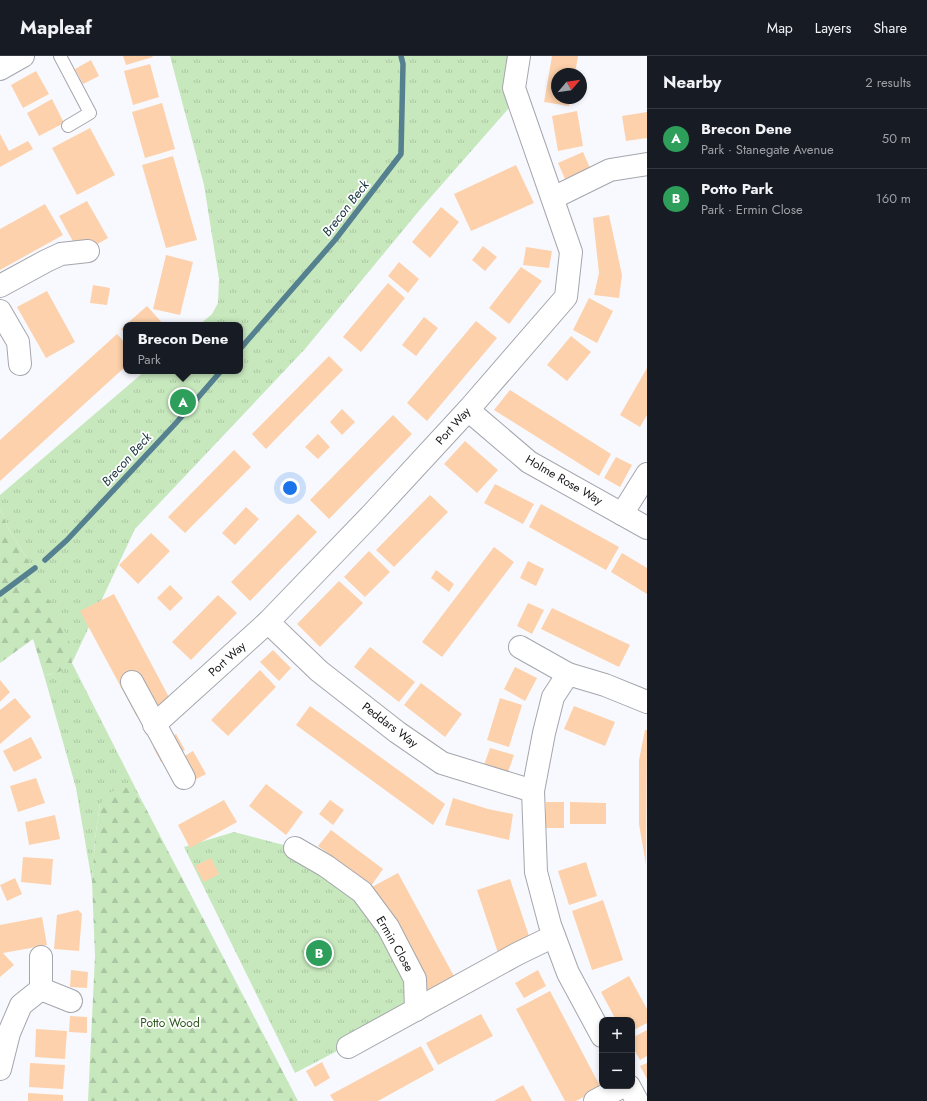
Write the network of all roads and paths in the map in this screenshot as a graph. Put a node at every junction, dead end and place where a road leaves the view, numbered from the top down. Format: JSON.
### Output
{"nodes":[{"id":1,"x":23,"y":56,"type":"edge"},
{"id":2,"x":60,"y":56,"type":"edge"},
{"id":3,"x":519,"y":56,"type":"edge"},
{"id":4,"x":0,"y":69,"type":"edge"},
{"id":5,"x":68,"y":126,"type":"dead end"},
{"id":6,"x":647,"y":164,"type":"edge"},
{"id":7,"x":552,"y":198,"type":"junction"},
{"id":8,"x":88,"y":251,"type":"dead end"},
{"id":9,"x":0,"y":286,"type":"edge"},
{"id":10,"x":0,"y":310,"type":"edge"},
{"id":11,"x":20,"y":364,"type":"dead end"},
{"id":12,"x":468,"y":410,"type":"junction"},
{"id":13,"x":647,"y":474,"type":"edge"},
{"id":14,"x":622,"y":514,"type":"junction"},
{"id":15,"x":647,"y":528,"type":"edge"},
{"id":16,"x":268,"y":622,"type":"junction"},
{"id":17,"x":520,"y":647,"type":"dead end"},
{"id":18,"x":568,"y":674,"type":"junction"},
{"id":19,"x":132,"y":682,"type":"dead end"},
{"id":20,"x":647,"y":702,"type":"edge"},
{"id":21,"x":154,"y":725,"type":"junction"},
{"id":22,"x":184,"y":778,"type":"dead end"},
{"id":23,"x":533,"y":791,"type":"junction"},
{"id":24,"x":295,"y":848,"type":"dead end"},
{"id":25,"x":554,"y":936,"type":"junction"},
{"id":26,"x":42,"y":957,"type":"dead end"},
{"id":27,"x":41,"y":989,"type":"junction"},
{"id":28,"x":71,"y":1001,"type":"dead end"},
{"id":29,"x":416,"y":1010,"type":"junction"},
{"id":30,"x":599,"y":1030,"type":"edge"},
{"id":31,"x":348,"y":1047,"type":"dead end"},
{"id":32,"x":0,"y":1069,"type":"edge"},
{"id":33,"x":617,"y":1089,"type":"edge"},
{"id":34,"x":631,"y":1089,"type":"edge"},
{"id":35,"x":595,"y":1101,"type":"edge"},
{"id":36,"x":637,"y":1101,"type":"edge"}],
"edges":[{"from":1,"to":4,"type":"street"},
{"from":2,"to":5,"type":"lane"},
{"from":3,"to":7,"type":"street","name":"Port Way"},
{"from":6,"to":7,"type":"street"},
{"from":7,"to":12,"type":"street","name":"Port Way"},
{"from":8,"to":9,"type":"street"},
{"from":10,"to":11,"type":"street"},
{"from":12,"to":14,"type":"street","name":"Holme Rose Way"},
{"from":12,"to":16,"type":"street","name":"Port Way"},
{"from":13,"to":14,"type":"street"},
{"from":14,"to":15,"type":"street","name":"Holme Rose Way"},
{"from":16,"to":21,"type":"street","name":"Port Way"},
{"from":16,"to":23,"type":"street","name":"Peddars Way"},
{"from":17,"to":18,"type":"street"},
{"from":18,"to":20,"type":"street"},
{"from":18,"to":23,"type":"street"},
{"from":19,"to":21,"type":"street"},
{"from":21,"to":22,"type":"street"},
{"from":23,"to":25,"type":"street"},
{"from":24,"to":29,"type":"street","name":"Ermin Close"},
{"from":25,"to":29,"type":"street"},
{"from":25,"to":30,"type":"street"},
{"from":26,"to":27,"type":"street"},
{"from":27,"to":28,"type":"street"},
{"from":27,"to":32,"type":"street"},
{"from":29,"to":31,"type":"street"},
{"from":33,"to":35,"type":"street"},
{"from":34,"to":36,"type":"street"}]}
